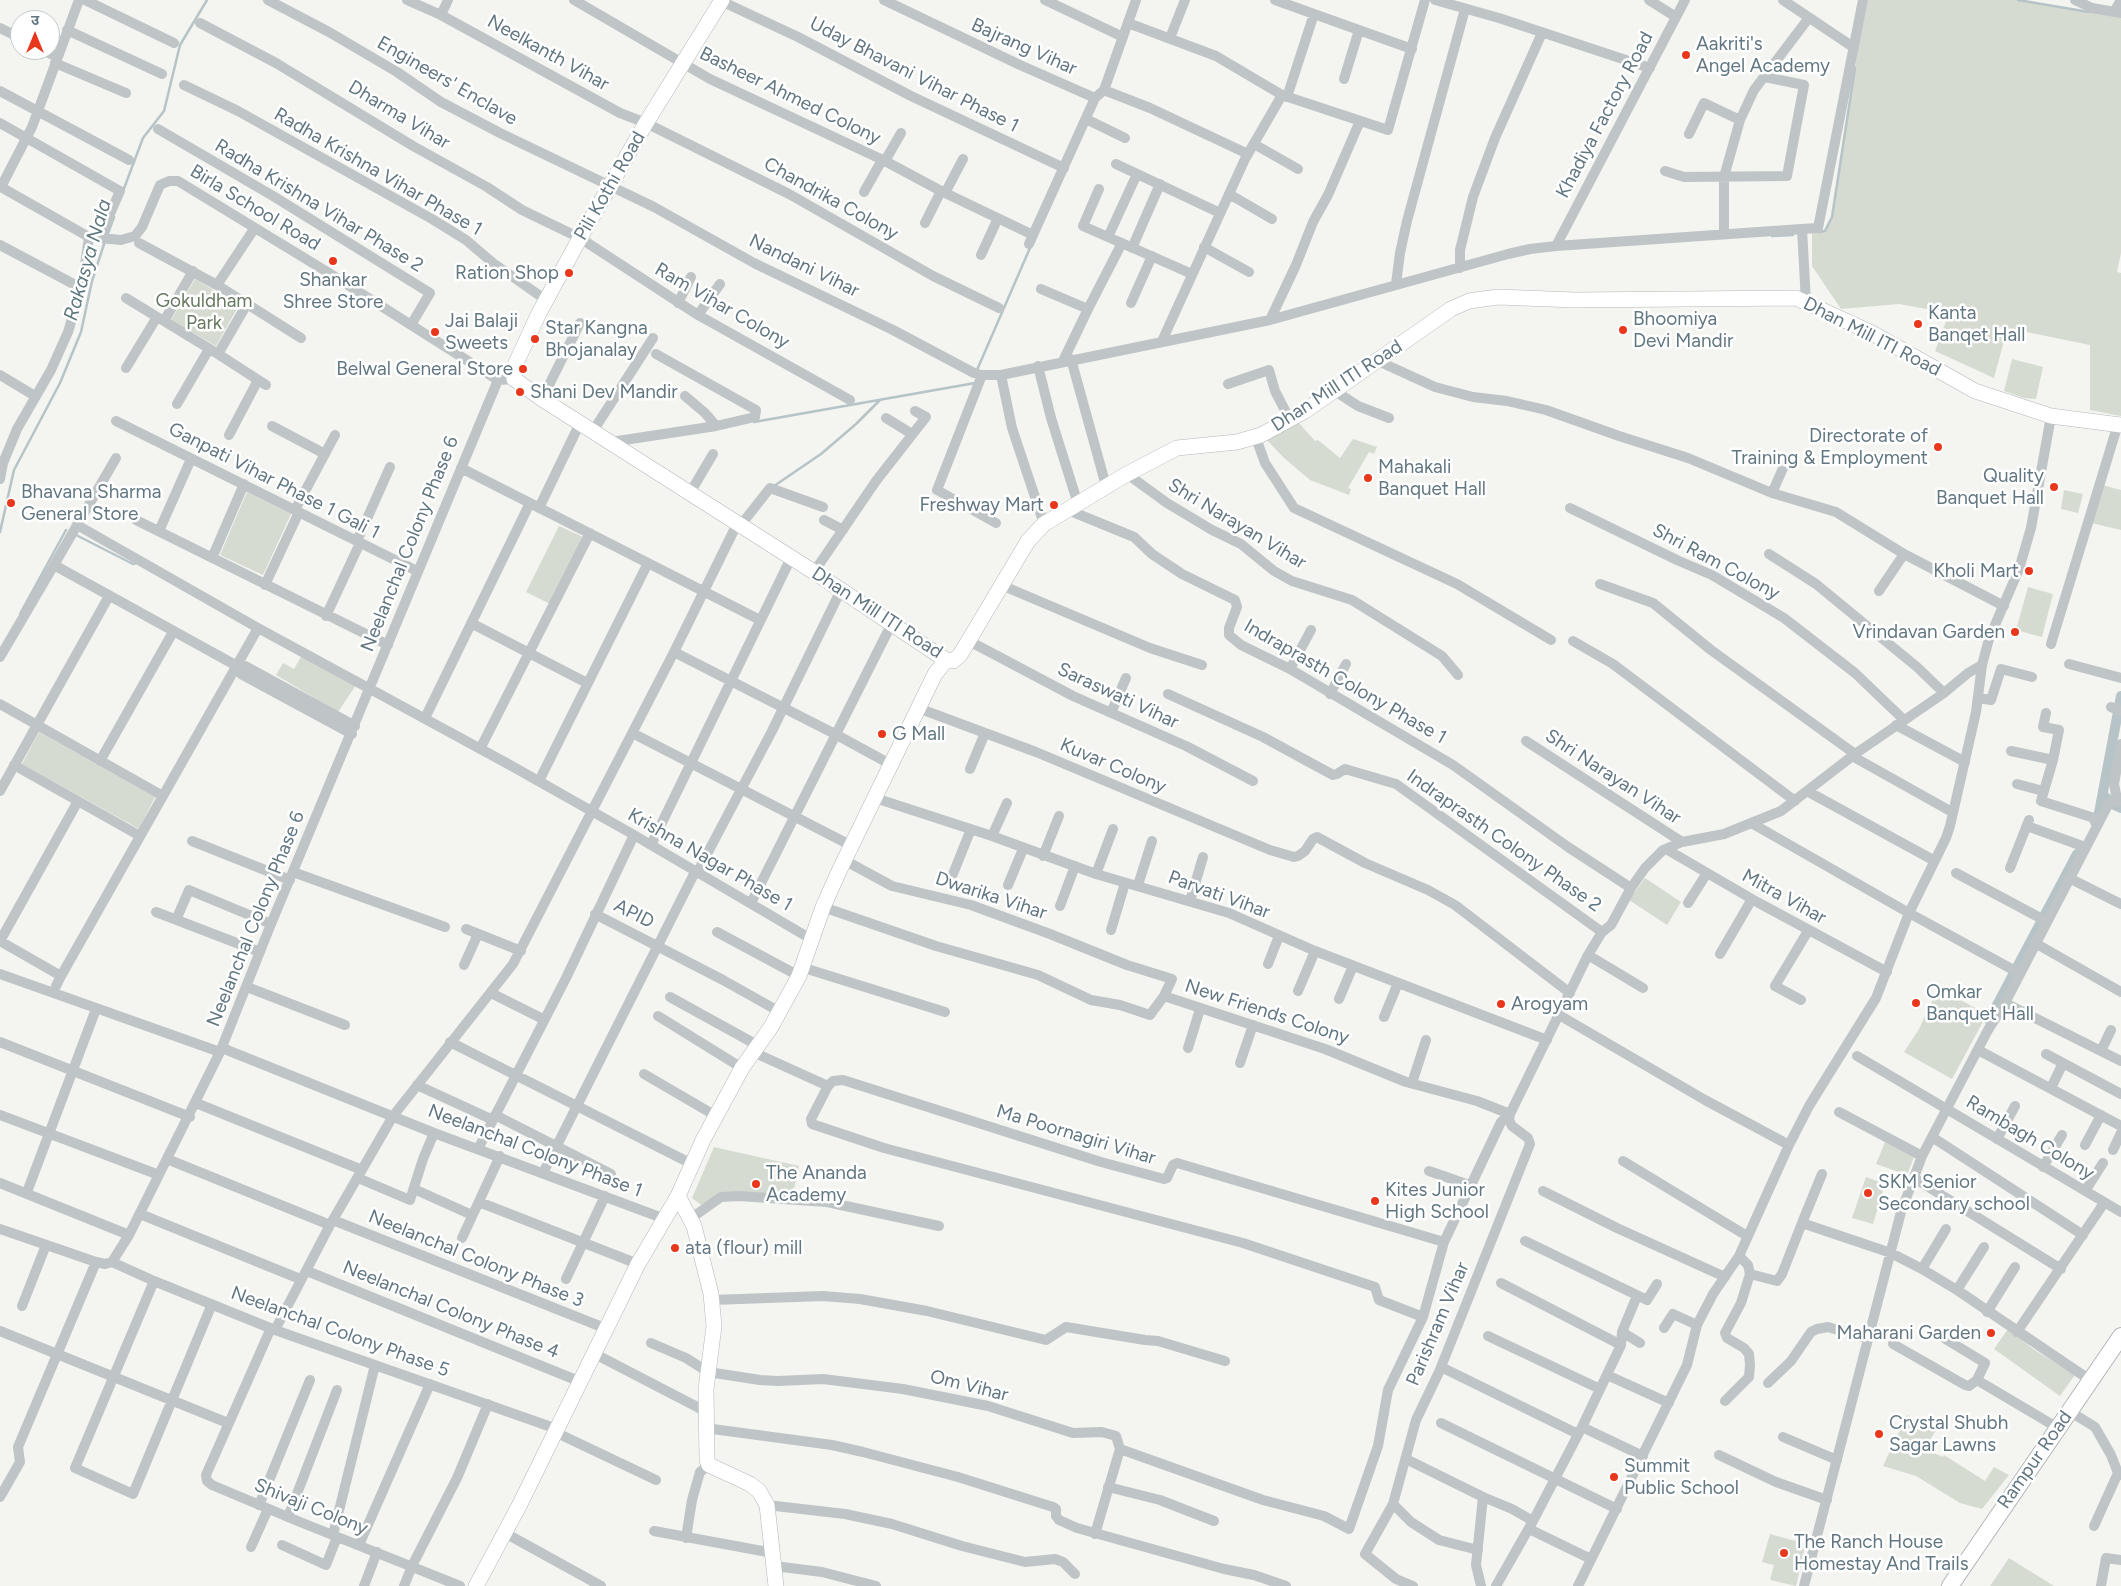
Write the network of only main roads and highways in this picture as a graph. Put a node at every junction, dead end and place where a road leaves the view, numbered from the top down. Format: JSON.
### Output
{"nodes":[{"id":1,"x":2121,"y":1336,"type":"edge"},
{"id":2,"x":1950,"y":1586,"type":"edge"}],
"edges":[{"from":1,"to":2,"type":"main road","name":"Rampur Road"}]}
